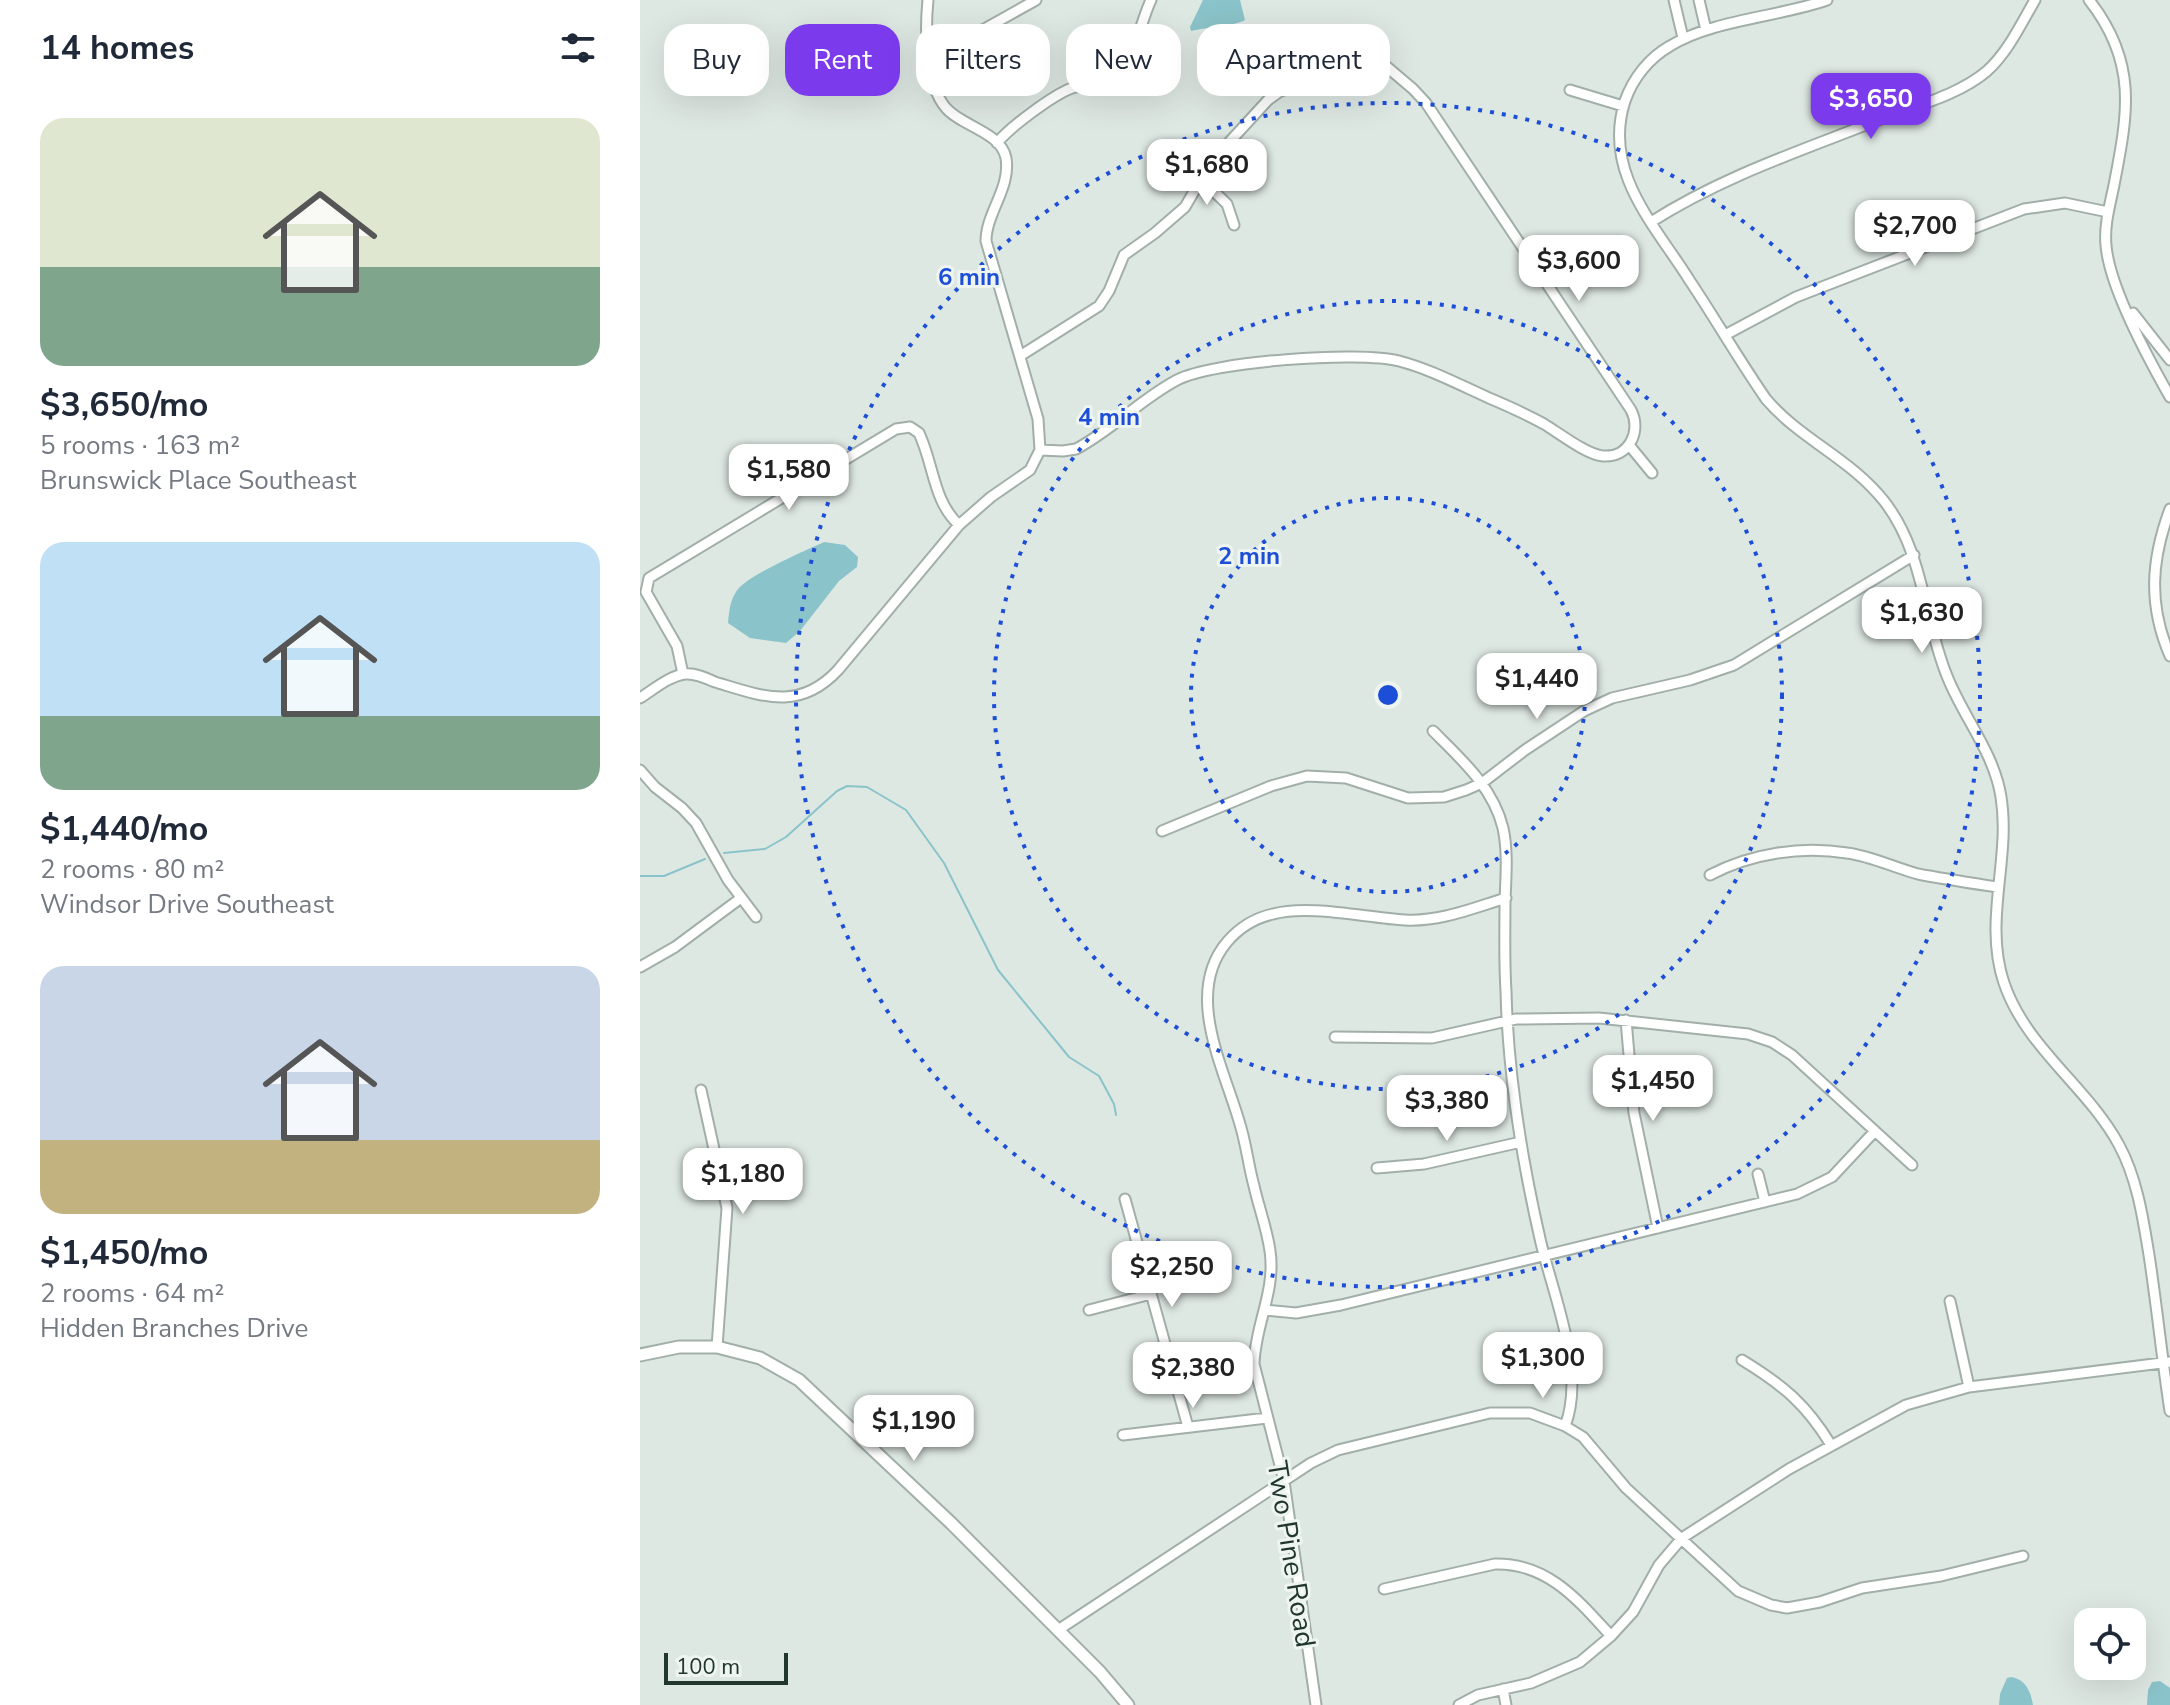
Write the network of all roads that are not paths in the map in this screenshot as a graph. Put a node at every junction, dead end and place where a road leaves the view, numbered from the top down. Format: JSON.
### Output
{"nodes":[{"id":1,"x":928,"y":0,"type":"edge"},
{"id":2,"x":1036,"y":0,"type":"edge"},
{"id":3,"x":1151,"y":0,"type":"edge"},
{"id":4,"x":1674,"y":0,"type":"edge"},
{"id":5,"x":1699,"y":0,"type":"edge"},
{"id":6,"x":1827,"y":0,"type":"edge"},
{"id":7,"x":2035,"y":0,"type":"edge"},
{"id":8,"x":2089,"y":0,"type":"edge"},
{"id":9,"x":926,"y":24,"type":"edge"},
{"id":10,"x":993,"y":24,"type":"edge"},
{"id":11,"x":1706,"y":30,"type":"junction"},
{"id":12,"x":1683,"y":38,"type":"junction"},
{"id":13,"x":1570,"y":90,"type":"dead end"},
{"id":14,"x":940,"y":96,"type":"edge"},
{"id":15,"x":1623,"y":106,"type":"junction"},
{"id":16,"x":997,"y":143,"type":"junction"},
{"id":17,"x":1201,"y":179,"type":"junction"},
{"id":18,"x":2108,"y":212,"type":"junction"},
{"id":19,"x":1651,"y":222,"type":"junction"},
{"id":20,"x":1234,"y":225,"type":"dead end"},
{"id":21,"x":2124,"y":302,"type":"junction"},
{"id":22,"x":1725,"y":335,"type":"junction"},
{"id":23,"x":1020,"y":356,"type":"junction"},
{"id":24,"x":2170,"y":360,"type":"edge"},
{"id":25,"x":2170,"y":397,"type":"edge"},
{"id":26,"x":1629,"y":445,"type":"junction"},
{"id":27,"x":1040,"y":450,"type":"junction"},
{"id":28,"x":1652,"y":473,"type":"dead end"},
{"id":29,"x":2170,"y":509,"type":"edge"},
{"id":30,"x":959,"y":525,"type":"junction"},
{"id":31,"x":1914,"y":555,"type":"junction"},
{"id":32,"x":2170,"y":656,"type":"edge"},
{"id":33,"x":683,"y":674,"type":"junction"},
{"id":34,"x":640,"y":698,"type":"edge"},
{"id":35,"x":1433,"y":731,"type":"dead end"},
{"id":36,"x":640,"y":770,"type":"edge"},
{"id":37,"x":1482,"y":783,"type":"junction"},
{"id":38,"x":1162,"y":831,"type":"dead end"},
{"id":39,"x":1710,"y":875,"type":"dead end"},
{"id":40,"x":1997,"y":887,"type":"junction"},
{"id":41,"x":741,"y":898,"type":"junction"},
{"id":42,"x":1506,"y":898,"type":"junction"},
{"id":43,"x":756,"y":917,"type":"dead end"},
{"id":44,"x":640,"y":967,"type":"edge"},
{"id":45,"x":1507,"y":1020,"type":"junction"},
{"id":46,"x":1626,"y":1020,"type":"junction"},
{"id":47,"x":1335,"y":1037,"type":"dead end"},
{"id":48,"x":701,"y":1090,"type":"dead end"},
{"id":49,"x":1875,"y":1131,"type":"junction"},
{"id":50,"x":1521,"y":1142,"type":"junction"},
{"id":51,"x":1912,"y":1165,"type":"dead end"},
{"id":52,"x":1377,"y":1168,"type":"dead end"},
{"id":53,"x":1758,"y":1174,"type":"dead end"},
{"id":54,"x":1125,"y":1199,"type":"dead end"},
{"id":55,"x":1765,"y":1202,"type":"junction"},
{"id":56,"x":1658,"y":1228,"type":"junction"},
{"id":57,"x":1544,"y":1256,"type":"junction"},
{"id":58,"x":1151,"y":1294,"type":"junction"},
{"id":59,"x":1950,"y":1301,"type":"dead end"},
{"id":60,"x":1089,"y":1310,"type":"dead end"},
{"id":61,"x":1265,"y":1310,"type":"junction"},
{"id":62,"x":717,"y":1347,"type":"junction"},
{"id":63,"x":640,"y":1355,"type":"edge"},
{"id":64,"x":1742,"y":1360,"type":"dead end"},
{"id":65,"x":2166,"y":1362,"type":"edge"},
{"id":66,"x":1969,"y":1387,"type":"junction"},
{"id":67,"x":2170,"y":1411,"type":"edge"},
{"id":68,"x":1267,"y":1418,"type":"junction"},
{"id":69,"x":1565,"y":1426,"type":"junction"},
{"id":70,"x":1188,"y":1427,"type":"junction"},
{"id":71,"x":1123,"y":1435,"type":"dead end"},
{"id":72,"x":1831,"y":1445,"type":"junction"},
{"id":73,"x":1284,"y":1481,"type":"junction"},
{"id":74,"x":1682,"y":1538,"type":"junction"},
{"id":75,"x":2023,"y":1556,"type":"dead end"},
{"id":76,"x":1384,"y":1589,"type":"dead end"},
{"id":77,"x":1058,"y":1630,"type":"junction"},
{"id":78,"x":1611,"y":1636,"type":"junction"},
{"id":79,"x":1503,"y":1689,"type":"junction"},
{"id":80,"x":1128,"y":1705,"type":"edge"},
{"id":81,"x":1316,"y":1705,"type":"edge"},
{"id":82,"x":1459,"y":1705,"type":"edge"},
{"id":83,"x":1506,"y":1705,"type":"edge"}],
"edges":[{"from":1,"to":9,"type":"street"},
{"from":2,"to":10,"type":"street"},
{"from":3,"to":16,"type":"street"},
{"from":4,"to":12,"type":"street"},
{"from":5,"to":11,"type":"street"},
{"from":6,"to":11,"type":"street"},
{"from":7,"to":19,"type":"street"},
{"from":8,"to":18,"type":"street"},
{"from":11,"to":12,"type":"street"},
{"from":12,"to":15,"type":"street"},
{"from":13,"to":15,"type":"street"},
{"from":14,"to":16,"type":"street"},
{"from":15,"to":19,"type":"street"},
{"from":16,"to":23,"type":"street"},
{"from":17,"to":20,"type":"street"},
{"from":17,"to":23,"type":"street"},
{"from":17,"to":26,"type":"street"},
{"from":18,"to":21,"type":"street"},
{"from":18,"to":22,"type":"street"},
{"from":19,"to":22,"type":"street"},
{"from":21,"to":24,"type":"street"},
{"from":21,"to":25,"type":"street"},
{"from":22,"to":31,"type":"street"},
{"from":23,"to":27,"type":"street"},
{"from":26,"to":27,"type":"street"},
{"from":26,"to":28,"type":"street"},
{"from":27,"to":30,"type":"street"},
{"from":29,"to":32,"type":"street"},
{"from":30,"to":33,"type":"street"},
{"from":30,"to":33,"type":"street"},
{"from":31,"to":37,"type":"street"},
{"from":31,"to":40,"type":"street"},
{"from":33,"to":34,"type":"street"},
{"from":35,"to":37,"type":"street"},
{"from":36,"to":41,"type":"street"},
{"from":37,"to":38,"type":"street"},
{"from":37,"to":42,"type":"street"},
{"from":39,"to":40,"type":"street"},
{"from":40,"to":65,"type":"street"},
{"from":41,"to":43,"type":"street"},
{"from":41,"to":44,"type":"street"},
{"from":42,"to":45,"type":"street"},
{"from":42,"to":61,"type":"street","name":"Two Pine Road"},
{"from":45,"to":46,"type":"street"},
{"from":45,"to":47,"type":"street"},
{"from":45,"to":50,"type":"street"},
{"from":46,"to":49,"type":"street"},
{"from":46,"to":56,"type":"street"},
{"from":48,"to":62,"type":"street"},
{"from":49,"to":51,"type":"street"},
{"from":49,"to":55,"type":"street"},
{"from":50,"to":52,"type":"street"},
{"from":50,"to":57,"type":"street"},
{"from":53,"to":55,"type":"street"},
{"from":54,"to":58,"type":"street"},
{"from":55,"to":56,"type":"street"},
{"from":56,"to":57,"type":"street"},
{"from":57,"to":61,"type":"street"},
{"from":57,"to":69,"type":"street"},
{"from":58,"to":60,"type":"street"},
{"from":58,"to":70,"type":"street"},
{"from":59,"to":66,"type":"street"},
{"from":61,"to":68,"type":"street","name":"Two Pine Road"},
{"from":62,"to":63,"type":"street"},
{"from":62,"to":77,"type":"street"},
{"from":64,"to":72,"type":"street"},
{"from":65,"to":66,"type":"street"},
{"from":65,"to":67,"type":"street"},
{"from":66,"to":72,"type":"street"},
{"from":68,"to":70,"type":"street"},
{"from":68,"to":73,"type":"street","name":"Two Pine Road"},
{"from":69,"to":73,"type":"street"},
{"from":69,"to":74,"type":"street"},
{"from":70,"to":71,"type":"street"},
{"from":72,"to":74,"type":"street"},
{"from":73,"to":77,"type":"street"},
{"from":73,"to":81,"type":"street","name":"Two Pine Road"},
{"from":74,"to":75,"type":"street"},
{"from":74,"to":78,"type":"street"},
{"from":76,"to":78,"type":"street"},
{"from":77,"to":80,"type":"street"},
{"from":78,"to":79,"type":"street"},
{"from":79,"to":82,"type":"street"},
{"from":79,"to":83,"type":"street"}]}
